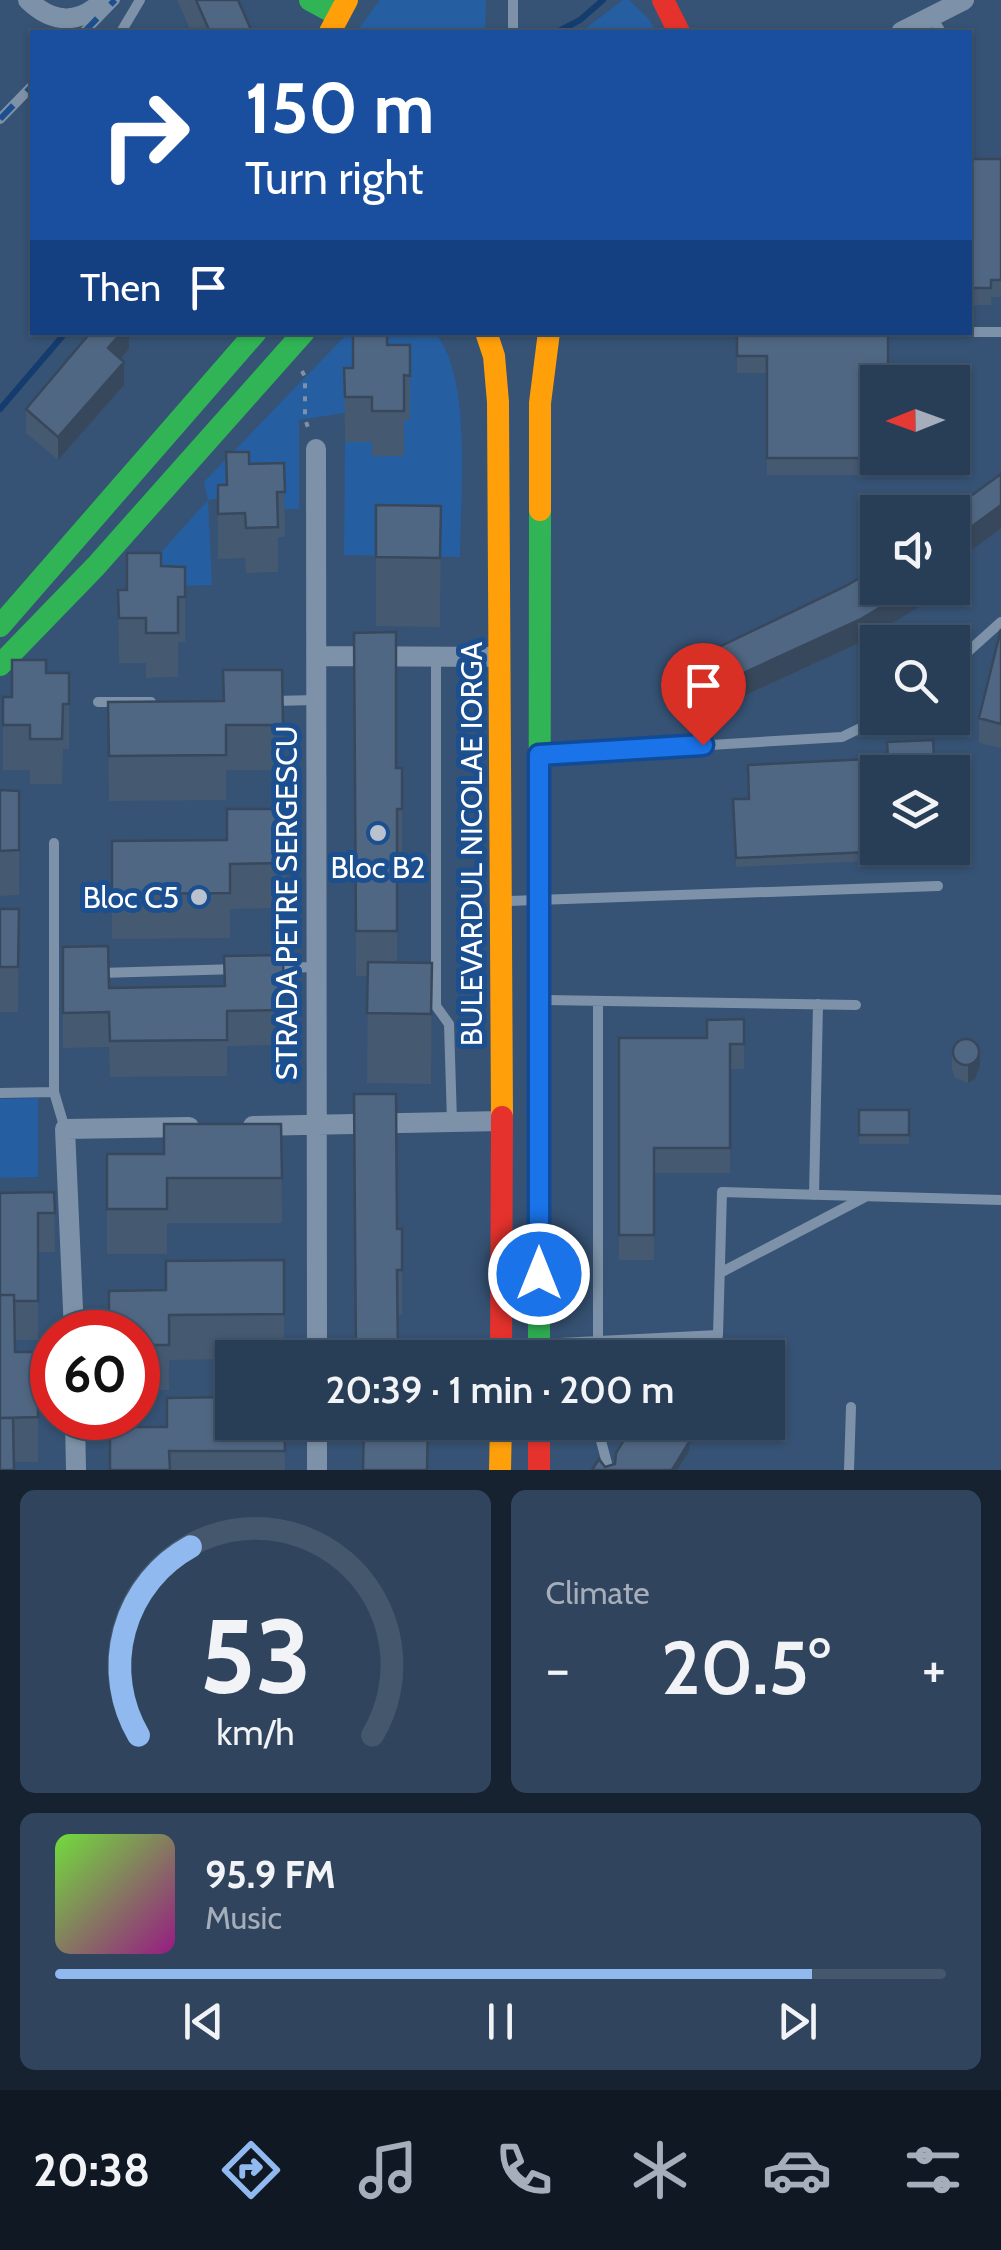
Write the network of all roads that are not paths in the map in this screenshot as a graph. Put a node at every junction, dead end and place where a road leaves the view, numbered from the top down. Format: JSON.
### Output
{"nodes":[{"id":1,"x":28,"y":0,"type":"edge"},
{"id":2,"x":104,"y":0,"type":"edge"},
{"id":3,"x":140,"y":0,"type":"edge"},
{"id":4,"x":310,"y":0,"type":"edge"},
{"id":5,"x":513,"y":0,"type":"edge"},
{"id":6,"x":663,"y":0,"type":"edge"},
{"id":7,"x":964,"y":0,"type":"edge"},
{"id":8,"x":339,"y":16,"type":"edge"},
{"id":9,"x":937,"y":25,"type":"edge"},
{"id":10,"x":513,"y":28,"type":"edge"},
{"id":11,"x":123,"y":30,"type":"edge"},
{"id":12,"x":678,"y":30,"type":"edge"},
{"id":13,"x":911,"y":30,"type":"edge"},
{"id":14,"x":972,"y":332,"type":"edge"},
{"id":15,"x":1001,"y":332,"type":"edge"},
{"id":16,"x":253,"y":335,"type":"edge"},
{"id":17,"x":487,"y":335,"type":"edge"},
{"id":18,"x":549,"y":335,"type":"edge"},
{"id":19,"x":296,"y":341,"type":"edge"},
{"id":20,"x":316,"y":448,"type":"road end"},
{"id":21,"x":1001,"y":622,"type":"edge"},
{"id":22,"x":3,"y":623,"type":"edge"},
{"id":23,"x":23,"y":640,"type":"junction"},
{"id":24,"x":970,"y":650,"type":"edge"},
{"id":25,"x":316,"y":656,"type":"junction"},
{"id":26,"x":436,"y":657,"type":"junction"},
{"id":27,"x":500,"y":657,"type":"junction"},
{"id":28,"x":0,"y":664,"type":"edge"},
{"id":29,"x":316,"y":700,"type":"junction"},
{"id":30,"x":257,"y":701,"type":"edge"},
{"id":31,"x":98,"y":702,"type":"dead end"},
{"id":32,"x":158,"y":702,"type":"edge"},
{"id":33,"x":860,"y":728,"type":"edge"},
{"id":34,"x":539,"y":755,"type":"junction"},
{"id":35,"x":54,"y":843,"type":"dead end"},
{"id":36,"x":938,"y":886,"type":"dead end"},
{"id":37,"x":539,"y":901,"type":"junction"},
{"id":38,"x":503,"y":902,"type":"junction"},
{"id":39,"x":315,"y":967,"type":"junction"},
{"id":40,"x":72,"y":973,"type":"edge"},
{"id":41,"x":91,"y":973,"type":"edge"},
{"id":42,"x":54,"y":974,"type":"junction"},
{"id":43,"x":539,"y":1000,"type":"junction"},
{"id":44,"x":598,"y":1001,"type":"junction"},
{"id":45,"x":818,"y":1004,"type":"junction"},
{"id":46,"x":856,"y":1005,"type":"dead end"},
{"id":47,"x":54,"y":1092,"type":"junction"},
{"id":48,"x":0,"y":1093,"type":"edge"},
{"id":49,"x":502,"y":1120,"type":"junction"},
{"id":50,"x":452,"y":1122,"type":"junction"},
{"id":51,"x":316,"y":1125,"type":"junction"},
{"id":52,"x":239,"y":1126,"type":"edge"},
{"id":53,"x":200,"y":1127,"type":"edge"},
{"id":54,"x":66,"y":1129,"type":"junction"},
{"id":55,"x":814,"y":1195,"type":"junction"},
{"id":56,"x":866,"y":1196,"type":"junction"},
{"id":57,"x":1001,"y":1200,"type":"edge"},
{"id":58,"x":720,"y":1273,"type":"junction"},
{"id":59,"x":72,"y":1310,"type":"edge"},
{"id":60,"x":317,"y":1340,"type":"edge"},
{"id":61,"x":501,"y":1340,"type":"edge"},
{"id":62,"x":539,"y":1340,"type":"edge"},
{"id":63,"x":598,"y":1340,"type":"edge"},
{"id":64,"x":622,"y":1340,"type":"edge"},
{"id":65,"x":851,"y":1406,"type":"dead end"},
{"id":66,"x":75,"y":1440,"type":"edge"},
{"id":67,"x":317,"y":1440,"type":"edge"},
{"id":68,"x":500,"y":1440,"type":"edge"},
{"id":69,"x":539,"y":1440,"type":"edge"},
{"id":70,"x":601,"y":1440,"type":"edge"},
{"id":71,"x":608,"y":1468,"type":"edge"},
{"id":72,"x":76,"y":1470,"type":"edge"},
{"id":73,"x":317,"y":1470,"type":"edge"},
{"id":74,"x":500,"y":1470,"type":"edge"},
{"id":75,"x":539,"y":1470,"type":"edge"},
{"id":76,"x":850,"y":1470,"type":"edge"}],
"edges":[{"from":1,"to":2,"type":"street"},
{"from":3,"to":11,"type":"lane"},
{"from":4,"to":8,"type":"main road"},
{"from":5,"to":10,"type":"lane"},
{"from":6,"to":12,"type":"main road"},
{"from":7,"to":9,"type":"street"},
{"from":9,"to":13,"type":"street"},
{"from":14,"to":15,"type":"lane"},
{"from":16,"to":22,"type":"main road"},
{"from":17,"to":27,"type":"main road","name":"BULEVARDUL NICOLAE IORGA"},
{"from":18,"to":34,"type":"main road"},
{"from":19,"to":23,"type":"main road"},
{"from":20,"to":25,"type":"street","name":"STRADA PETRE SERGESCU"},
{"from":21,"to":24,"type":"lane"},
{"from":22,"to":23,"type":"main road"},
{"from":23,"to":28,"type":"main road"},
{"from":25,"to":26,"type":"street"},
{"from":25,"to":29,"type":"street","name":"STRADA PETRE SERGESCU"},
{"from":26,"to":27,"type":"street"},
{"from":26,"to":50,"type":"lane"},
{"from":27,"to":38,"type":"main road","name":"BULEVARDUL NICOLAE IORGA"},
{"from":29,"to":30,"type":"lane"},
{"from":29,"to":39,"type":"street","name":"STRADA PETRE SERGESCU"},
{"from":31,"to":32,"type":"lane"},
{"from":33,"to":34,"type":"lane"},
{"from":34,"to":37,"type":"main road"},
{"from":35,"to":42,"type":"lane"},
{"from":36,"to":37,"type":"lane"},
{"from":37,"to":38,"type":"lane"},
{"from":37,"to":43,"type":"main road"},
{"from":38,"to":49,"type":"main road","name":"BULEVARDUL NICOLAE IORGA"},
{"from":39,"to":41,"type":"lane"},
{"from":39,"to":51,"type":"street","name":"STRADA PETRE SERGESCU"},
{"from":40,"to":42,"type":"lane"},
{"from":42,"to":47,"type":"lane"},
{"from":43,"to":44,"type":"lane"},
{"from":43,"to":62,"type":"main road"},
{"from":44,"to":45,"type":"lane"},
{"from":44,"to":63,"type":"lane"},
{"from":45,"to":46,"type":"lane"},
{"from":45,"to":55,"type":"lane"},
{"from":47,"to":48,"type":"lane"},
{"from":47,"to":54,"type":"lane"},
{"from":49,"to":50,"type":"street"},
{"from":49,"to":61,"type":"main road","name":"BULEVARDUL NICOLAE IORGA"},
{"from":50,"to":51,"type":"street"},
{"from":51,"to":52,"type":"street"},
{"from":51,"to":60,"type":"street","name":"STRADA PETRE SERGESCU"},
{"from":53,"to":54,"type":"street"},
{"from":54,"to":59,"type":"street"},
{"from":55,"to":56,"type":"lane"},
{"from":55,"to":58,"type":"lane"},
{"from":56,"to":57,"type":"lane"},
{"from":56,"to":58,"type":"lane"},
{"from":58,"to":64,"type":"lane"},
{"from":65,"to":76,"type":"lane"},
{"from":66,"to":72,"type":"street"},
{"from":67,"to":73,"type":"street"},
{"from":68,"to":74,"type":"main road"},
{"from":69,"to":75,"type":"main road"},
{"from":70,"to":71,"type":"lane"}]}
